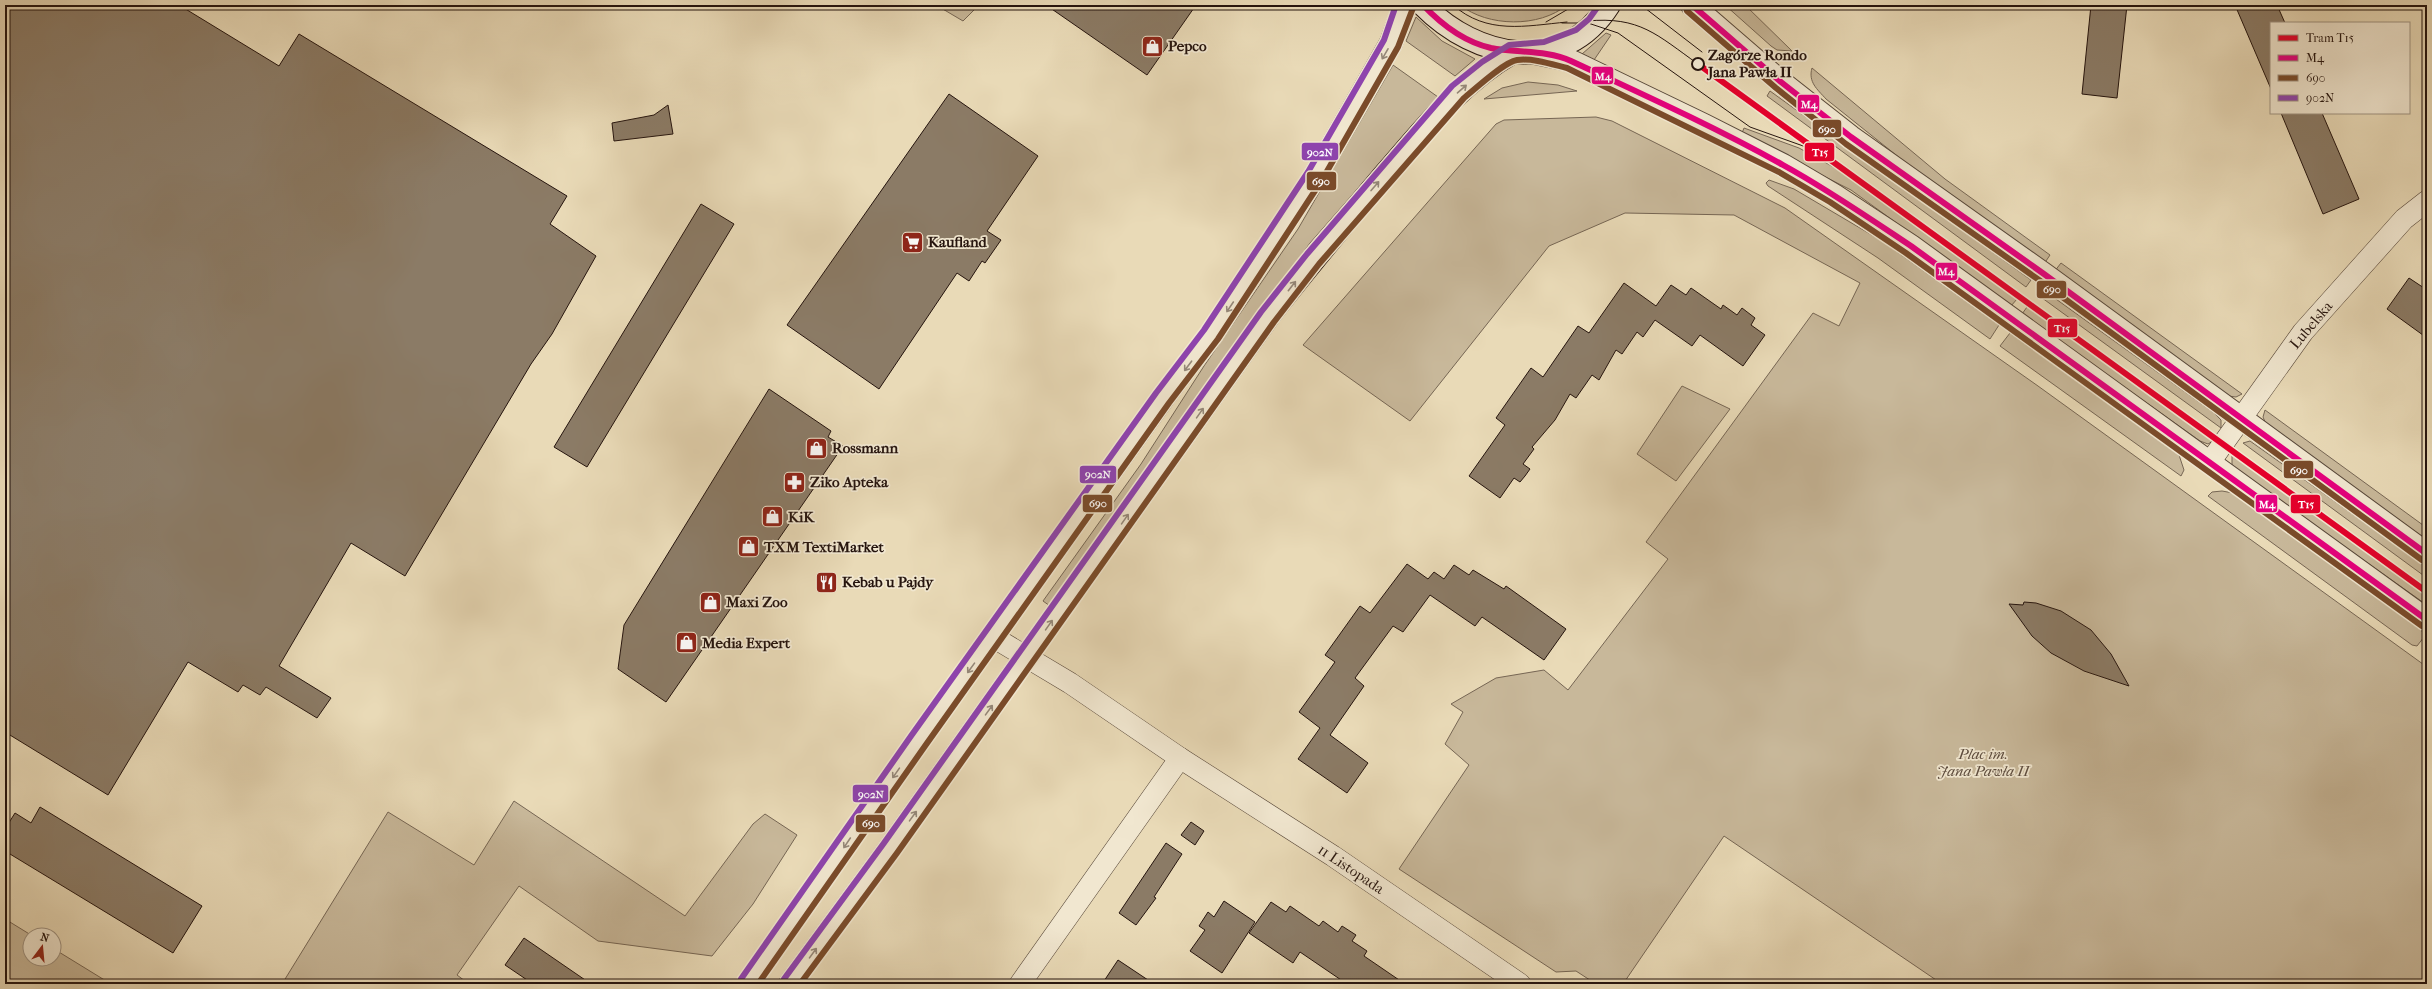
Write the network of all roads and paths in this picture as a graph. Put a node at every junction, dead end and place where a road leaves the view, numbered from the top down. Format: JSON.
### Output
{"nodes":[{"id":1,"x":1405,"y":5,"type":"edge"},
{"id":2,"x":1423,"y":5,"type":"edge"},
{"id":3,"x":1609,"y":5,"type":"edge"},
{"id":4,"x":1692,"y":5,"type":"edge"},
{"id":5,"x":1522,"y":52,"type":"junction"},
{"id":6,"x":2427,"y":201,"type":"edge"},
{"id":7,"x":2241,"y":419,"type":"junction"},
{"id":8,"x":2210,"y":462,"type":"junction"},
{"id":9,"x":2427,"y":554,"type":"edge"},
{"id":10,"x":2427,"y":620,"type":"edge"},
{"id":11,"x":993,"y":637,"type":"junction"},
{"id":12,"x":1027,"y":657,"type":"junction"},
{"id":13,"x":1180,"y":758,"type":"junction"},
{"id":14,"x":751,"y":983,"type":"edge"},
{"id":15,"x":790,"y":984,"type":"edge"},
{"id":16,"x":1020,"y":984,"type":"edge"},
{"id":17,"x":1520,"y":984,"type":"edge"}],
"edges":[{"from":1,"to":11,"type":"main road","one_way":true},
{"from":2,"to":5,"type":"main road"},
{"from":3,"to":5,"type":"main road"},
{"from":4,"to":7,"type":"main road"},
{"from":5,"to":8,"type":"main road"},
{"from":12,"to":5,"type":"main road","one_way":true},
{"from":6,"to":7,"type":"street","name":"Lubelska"},
{"from":7,"to":8,"type":"street","name":"Lubelska"},
{"from":7,"to":9,"type":"main road"},
{"from":8,"to":10,"type":"main road"},
{"from":11,"to":12,"type":"street","name":"11 Listopada"},
{"from":11,"to":14,"type":"main road","one_way":true},
{"from":12,"to":13,"type":"street","name":"11 Listopada"},
{"from":15,"to":12,"type":"main road","one_way":true},
{"from":13,"to":16,"type":"street"},
{"from":13,"to":17,"type":"street","name":"11 Listopada"}]}
